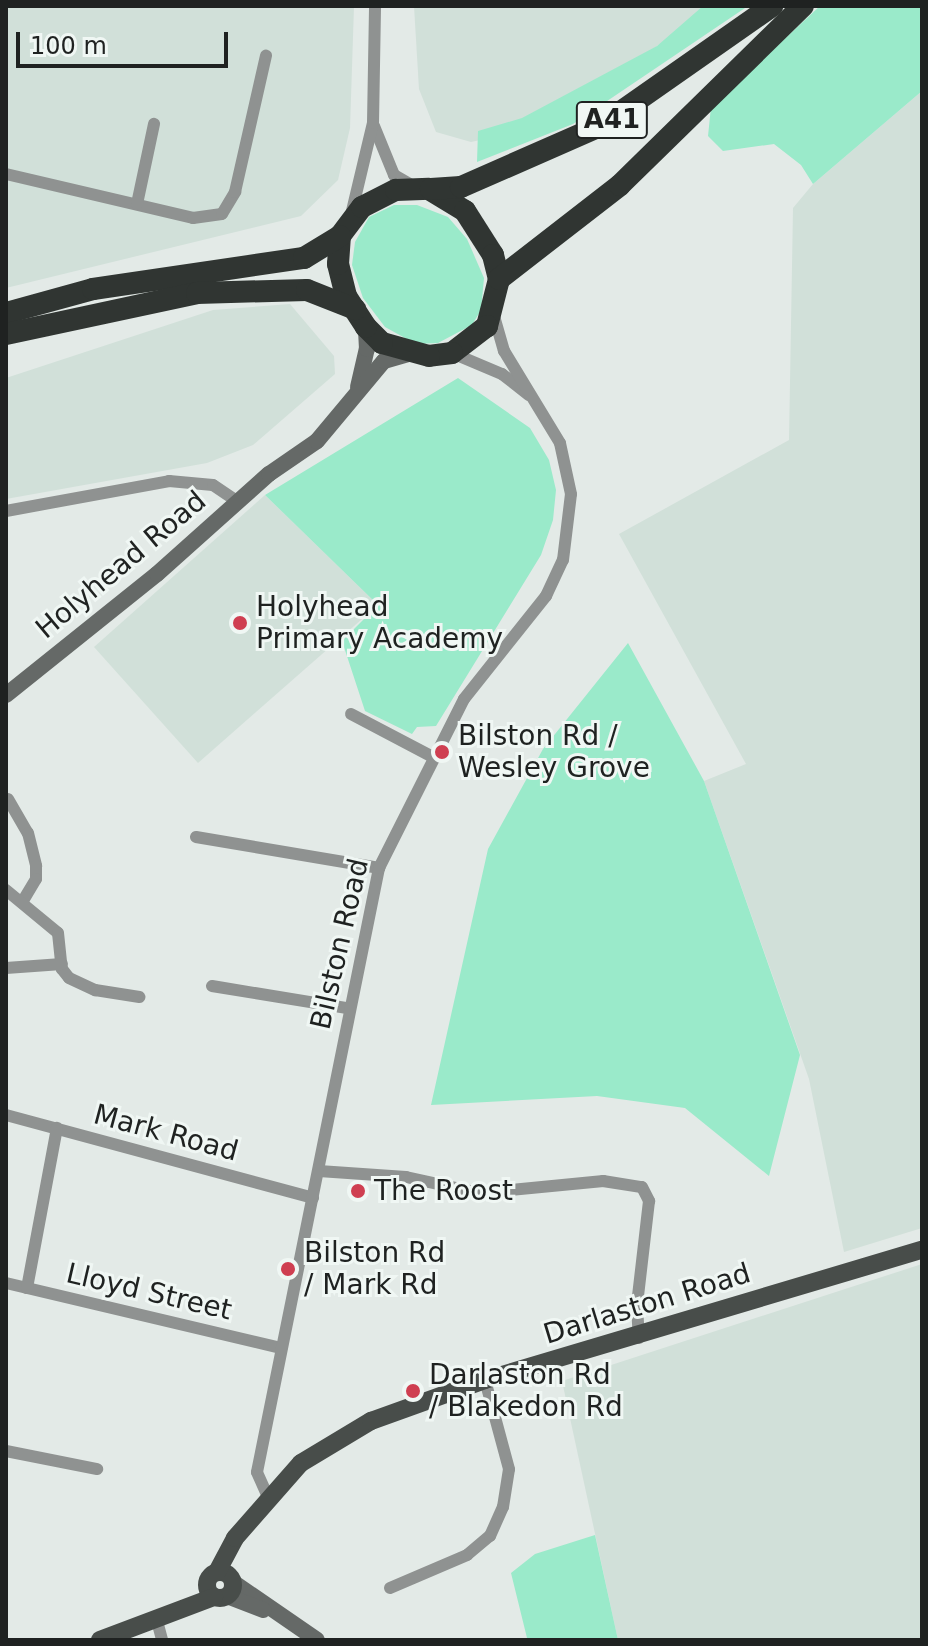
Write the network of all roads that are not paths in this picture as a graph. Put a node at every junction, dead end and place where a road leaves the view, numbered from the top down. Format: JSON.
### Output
{"nodes":[{"id":1,"x":375,"y":6,"type":"edge"},
{"id":2,"x":772,"y":6,"type":"edge"},
{"id":3,"x":803,"y":6,"type":"edge"},
{"id":4,"x":266,"y":55,"type":"dead end"},
{"id":5,"x":373,"y":123,"type":"junction"},
{"id":6,"x":154,"y":124,"type":"dead end"},
{"id":7,"x":6,"y":174,"type":"edge"},
{"id":8,"x":422,"y":188,"type":"junction"},
{"id":9,"x":137,"y":204,"type":"junction"},
{"id":10,"x":344,"y":229,"type":"junction"},
{"id":11,"x":499,"y":279,"type":"junction"},
{"id":12,"x":6,"y":297,"type":"edge"},
{"id":13,"x":30,"y":305,"type":"junction"},
{"id":14,"x":493,"y":309,"type":"junction"},
{"id":15,"x":6,"y":313,"type":"edge"},
{"id":16,"x":361,"y":318,"type":"junction"},
{"id":17,"x":6,"y":334,"type":"edge"},
{"id":18,"x":452,"y":353,"type":"junction"},
{"id":19,"x":409,"y":354,"type":"junction"},
{"id":20,"x":538,"y":401,"type":"junction"},
{"id":21,"x":348,"y":406,"type":"junction"},
{"id":22,"x":237,"y":501,"type":"junction"},
{"id":23,"x":6,"y":511,"type":"edge"},
{"id":24,"x":6,"y":695,"type":"edge"},
{"id":25,"x":351,"y":714,"type":"dead end"},
{"id":26,"x":431,"y":756,"type":"junction"},
{"id":27,"x":8,"y":799,"type":"edge"},
{"id":28,"x":196,"y":837,"type":"dead end"},
{"id":29,"x":379,"y":868,"type":"junction"},
{"id":30,"x":6,"y":890,"type":"edge"},
{"id":31,"x":23,"y":901,"type":"junction"},
{"id":32,"x":62,"y":964,"type":"junction"},
{"id":33,"x":6,"y":968,"type":"edge"},
{"id":34,"x":212,"y":986,"type":"dead end"},
{"id":35,"x":139,"y":997,"type":"dead end"},
{"id":36,"x":347,"y":1008,"type":"junction"},
{"id":37,"x":6,"y":1115,"type":"edge"},
{"id":38,"x":57,"y":1128,"type":"junction"},
{"id":39,"x":319,"y":1171,"type":"junction"},
{"id":40,"x":313,"y":1198,"type":"junction"},
{"id":41,"x":922,"y":1250,"type":"edge"},
{"id":42,"x":6,"y":1283,"type":"edge"},
{"id":43,"x":27,"y":1288,"type":"junction"},
{"id":44,"x":639,"y":1338,"type":"junction"},
{"id":45,"x":281,"y":1348,"type":"junction"},
{"id":46,"x":485,"y":1380,"type":"junction"},
{"id":47,"x":6,"y":1451,"type":"edge"},
{"id":48,"x":97,"y":1469,"type":"dead end"},
{"id":49,"x":268,"y":1497,"type":"junction"},
{"id":50,"x":221,"y":1584,"type":"junction"},
{"id":51,"x":390,"y":1588,"type":"dead end"},
{"id":52,"x":156,"y":1617,"type":"junction"},
{"id":53,"x":100,"y":1640,"type":"edge"},
{"id":54,"x":162,"y":1640,"type":"edge"},
{"id":55,"x":317,"y":1640,"type":"edge"}],
"edges":[{"from":1,"to":5,"type":"street"},
{"from":2,"to":8,"type":"highway","number":"A41"},
{"from":3,"to":11,"type":"highway","number":"A41"},
{"from":4,"to":9,"type":"street"},
{"from":5,"to":8,"type":"street"},
{"from":5,"to":10,"type":"street"},
{"from":6,"to":9,"type":"street"},
{"from":7,"to":9,"type":"street"},
{"from":8,"to":10,"type":"highway","number":"A41"},
{"from":8,"to":11,"type":"highway"},
{"from":10,"to":13,"type":"highway","number":"A41"},
{"from":10,"to":16,"type":"highway"},
{"from":11,"to":14,"type":"highway"},
{"from":12,"to":13,"type":"street"},
{"from":13,"to":15,"type":"highway","number":"A41"},
{"from":14,"to":18,"type":"highway"},
{"from":14,"to":20,"type":"street","name":"Bilston Road"},
{"from":16,"to":17,"type":"highway"},
{"from":16,"to":19,"type":"highway"},
{"from":16,"to":21,"type":"street"},
{"from":18,"to":19,"type":"highway"},
{"from":18,"to":20,"type":"street","name":"Bilston Road"},
{"from":19,"to":21,"type":"street","name":"Holyhead Road"},
{"from":20,"to":26,"type":"street","name":"Bilston Road"},
{"from":21,"to":22,"type":"street","name":"Holyhead Road"},
{"from":22,"to":23,"type":"street"},
{"from":22,"to":24,"type":"street","name":"Holyhead Road"},
{"from":25,"to":26,"type":"street"},
{"from":26,"to":29,"type":"street","name":"Bilston Road"},
{"from":27,"to":31,"type":"street"},
{"from":28,"to":29,"type":"street"},
{"from":29,"to":36,"type":"street","name":"Bilston Road"},
{"from":30,"to":31,"type":"street"},
{"from":31,"to":32,"type":"street"},
{"from":32,"to":33,"type":"street"},
{"from":32,"to":35,"type":"street"},
{"from":34,"to":36,"type":"street"},
{"from":36,"to":39,"type":"street","name":"Bilston Road"},
{"from":37,"to":38,"type":"street","name":"Mark Road"},
{"from":38,"to":40,"type":"street","name":"Mark Road"},
{"from":38,"to":43,"type":"street"},
{"from":39,"to":40,"type":"street","name":"Bilston Road"},
{"from":39,"to":44,"type":"street"},
{"from":40,"to":45,"type":"street","name":"Bilston Road"},
{"from":41,"to":44,"type":"main road","name":"Darlaston Road"},
{"from":42,"to":43,"type":"street","name":"Lloyd Street"},
{"from":43,"to":45,"type":"street","name":"Lloyd Street"},
{"from":44,"to":46,"type":"main road","name":"Darlaston Road"},
{"from":45,"to":49,"type":"street","name":"Bilston Road"},
{"from":46,"to":49,"type":"main road","name":"Darlaston Road"},
{"from":46,"to":51,"type":"street"},
{"from":47,"to":48,"type":"street"},
{"from":49,"to":50,"type":"main road","name":"Darlaston Road"},
{"from":50,"to":52,"type":"main road","name":"Darlaston Road"},
{"from":50,"to":55,"type":"street"},
{"from":52,"to":53,"type":"main road","name":"Darlaston Road"},
{"from":52,"to":54,"type":"street"}]}
